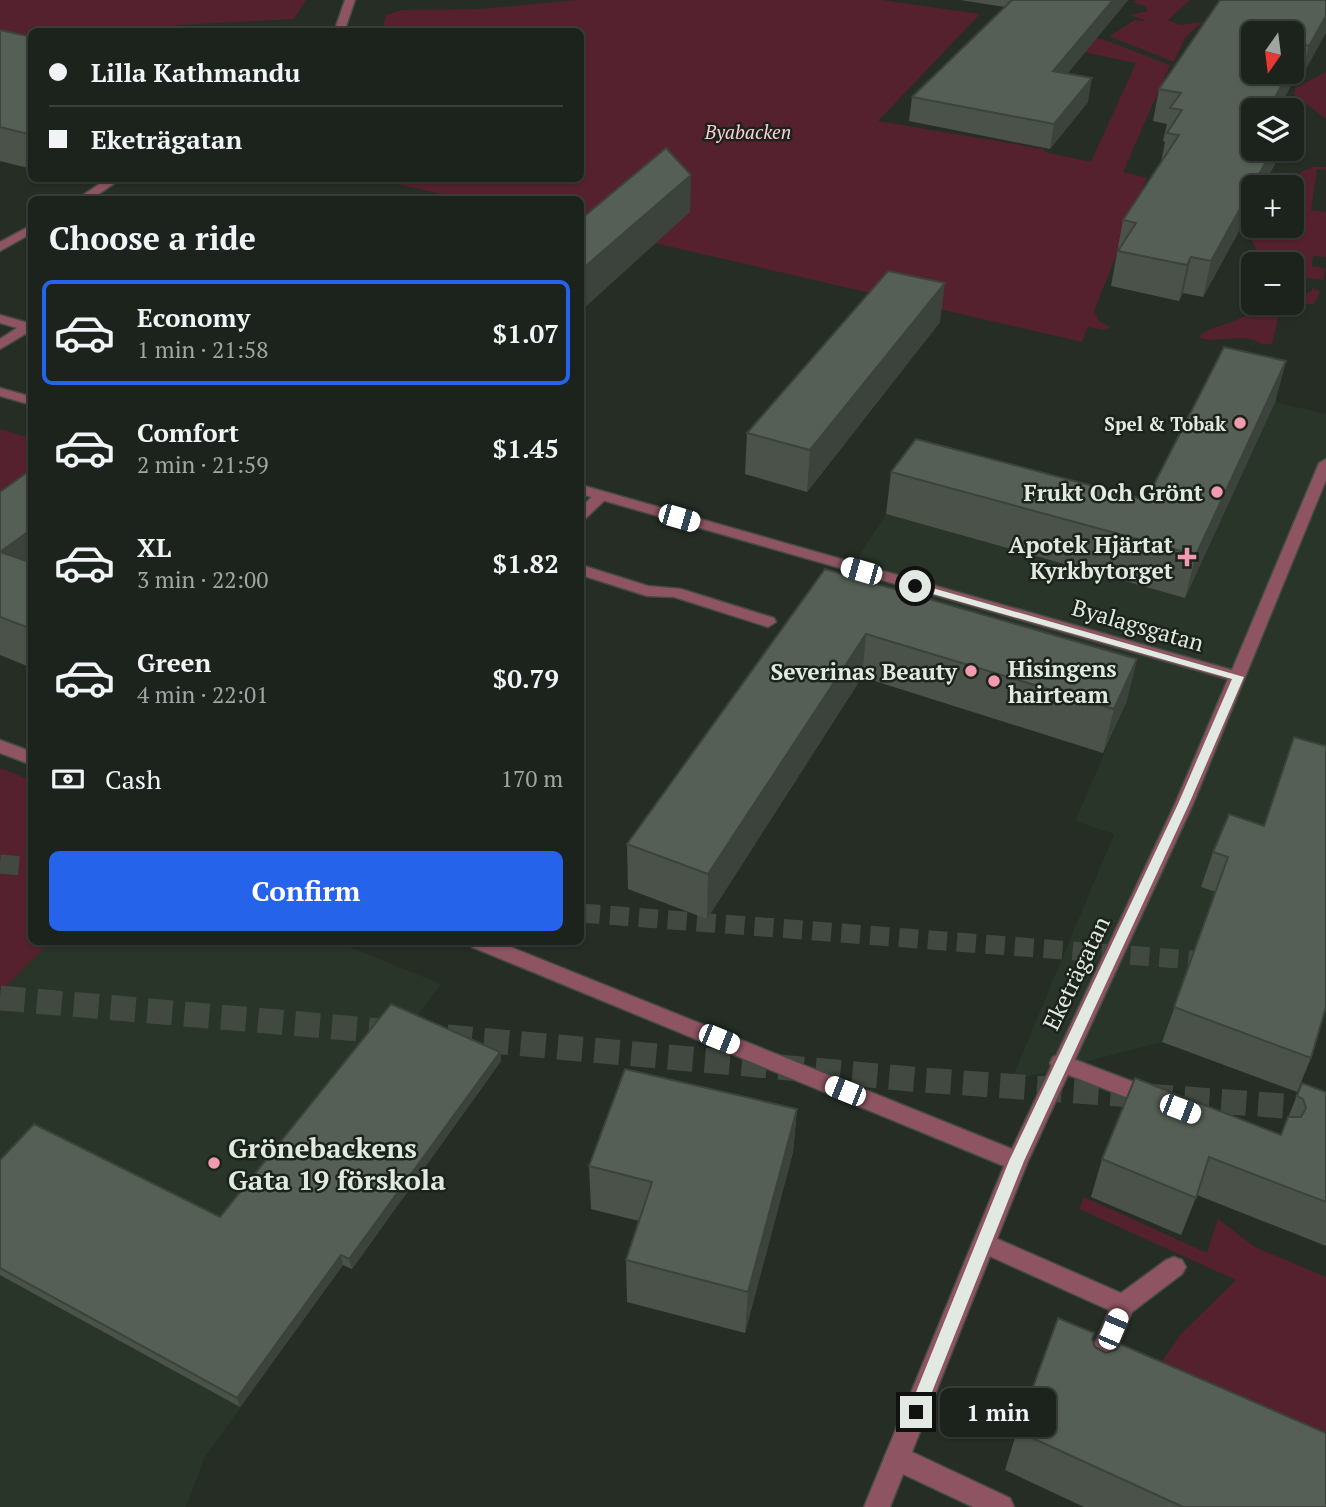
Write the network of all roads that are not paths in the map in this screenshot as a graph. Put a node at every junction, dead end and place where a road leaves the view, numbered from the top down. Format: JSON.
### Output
{"nodes":[{"id":1,"x":350,"y":0,"type":"edge"},
{"id":2,"x":341,"y":28,"type":"edge"},
{"id":3,"x":110,"y":182,"type":"edge"},
{"id":4,"x":88,"y":196,"type":"edge"},
{"id":5,"x":28,"y":230,"type":"edge"},
{"id":6,"x":0,"y":247,"type":"edge"},
{"id":7,"x":0,"y":319,"type":"edge"},
{"id":8,"x":28,"y":327,"type":"edge"},
{"id":9,"x":28,"y":329,"type":"edge"},
{"id":10,"x":0,"y":345,"type":"edge"},
{"id":11,"x":0,"y":392,"type":"edge"},
{"id":12,"x":28,"y":400,"type":"edge"},
{"id":13,"x":1326,"y":463,"type":"edge"},
{"id":14,"x":584,"y":490,"type":"edge"},
{"id":15,"x":602,"y":495,"type":"junction"},
{"id":16,"x":584,"y":511,"type":"edge"},
{"id":17,"x":584,"y":571,"type":"edge"},
{"id":18,"x":768,"y":622,"type":"dead end"},
{"id":19,"x":1238,"y":677,"type":"junction"},
{"id":20,"x":0,"y":746,"type":"edge"},
{"id":21,"x":28,"y":757,"type":"edge"},
{"id":22,"x":486,"y":945,"type":"edge"},
{"id":23,"x":1060,"y":1063,"type":"junction"},
{"id":24,"x":1174,"y":1106,"type":"edge"},
{"id":25,"x":1017,"y":1161,"type":"junction"},
{"id":26,"x":984,"y":1243,"type":"junction"},
{"id":27,"x":1174,"y":1267,"type":"dead end"},
{"id":28,"x":1123,"y":1305,"type":"junction"},
{"id":29,"x":1092,"y":1379,"type":"edge"},
{"id":30,"x":897,"y":1458,"type":"junction"},
{"id":31,"x":877,"y":1507,"type":"edge"},
{"id":32,"x":1001,"y":1507,"type":"edge"}],
"edges":[{"from":1,"to":2,"type":"street"},
{"from":3,"to":4,"type":"street"},
{"from":5,"to":6,"type":"street"},
{"from":7,"to":8,"type":"street"},
{"from":9,"to":10,"type":"street"},
{"from":11,"to":12,"type":"street"},
{"from":13,"to":19,"type":"street","name":"Eketrägatan"},
{"from":14,"to":15,"type":"street","name":"Byalagsgatan"},
{"from":15,"to":16,"type":"street"},
{"from":15,"to":19,"type":"street","name":"Byalagsgatan"},
{"from":17,"to":18,"type":"street"},
{"from":19,"to":23,"type":"street","name":"Eketrägatan"},
{"from":20,"to":21,"type":"street"},
{"from":22,"to":25,"type":"street"},
{"from":23,"to":24,"type":"street"},
{"from":23,"to":25,"type":"street","name":"Eketrägatan"},
{"from":25,"to":26,"type":"street","name":"Eketrägatan"},
{"from":26,"to":28,"type":"street"},
{"from":26,"to":30,"type":"street","name":"Eketrägatan"},
{"from":27,"to":28,"type":"street"},
{"from":28,"to":29,"type":"street"},
{"from":30,"to":31,"type":"street","name":"Eketrägatan"},
{"from":30,"to":32,"type":"street"}]}
